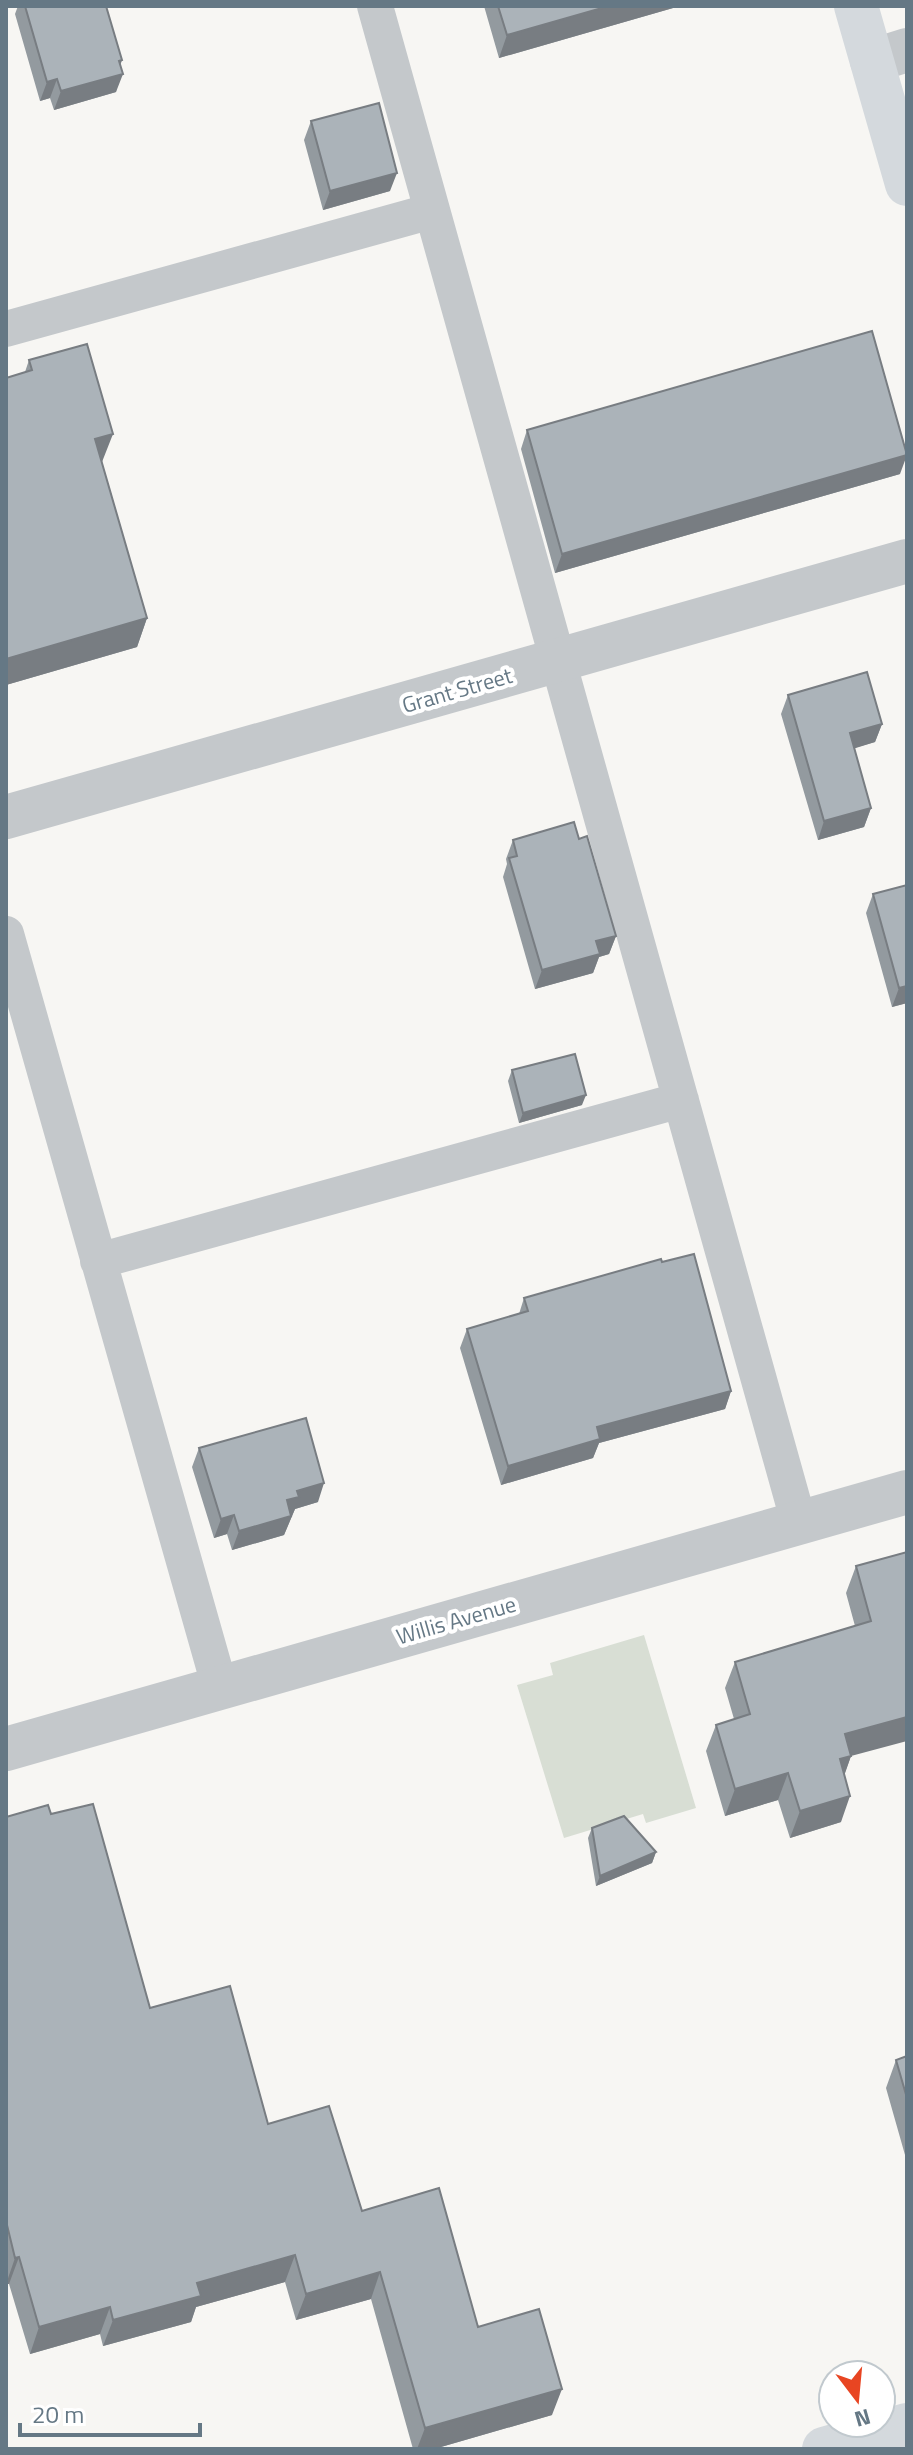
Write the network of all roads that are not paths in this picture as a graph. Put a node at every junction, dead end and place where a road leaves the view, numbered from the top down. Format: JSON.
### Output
{"nodes":[{"id":1,"x":375,"y":6,"type":"edge"},
{"id":2,"x":856,"y":6,"type":"edge"},
{"id":3,"x":889,"y":55,"type":"edge"},
{"id":4,"x":907,"y":184,"type":"edge"},
{"id":5,"x":432,"y":211,"type":"junction"},
{"id":6,"x":6,"y":329,"type":"edge"},
{"id":7,"x":907,"y":561,"type":"edge"},
{"id":8,"x":559,"y":661,"type":"junction"},
{"id":9,"x":6,"y":817,"type":"edge"},
{"id":10,"x":6,"y":934,"type":"edge"},
{"id":11,"x":681,"y":1100,"type":"junction"},
{"id":12,"x":98,"y":1261,"type":"junction"},
{"id":13,"x":907,"y":1492,"type":"edge"},
{"id":14,"x":799,"y":1523,"type":"junction"},
{"id":15,"x":220,"y":1688,"type":"junction"},
{"id":16,"x":6,"y":1749,"type":"edge"},
{"id":17,"x":907,"y":2425,"type":"edge"},
{"id":18,"x":824,"y":2449,"type":"edge"}],
"edges":[{"from":1,"to":5,"type":"lane"},
{"from":2,"to":3,"type":"main road"},
{"from":3,"to":4,"type":"main road"},
{"from":5,"to":6,"type":"lane"},
{"from":5,"to":8,"type":"lane"},
{"from":7,"to":8,"type":"street","name":"Grant Street"},
{"from":8,"to":9,"type":"street","name":"Grant Street"},
{"from":8,"to":11,"type":"lane"},
{"from":10,"to":12,"type":"lane"},
{"from":11,"to":12,"type":"lane"},
{"from":11,"to":14,"type":"lane"},
{"from":12,"to":15,"type":"lane"},
{"from":13,"to":14,"type":"street","name":"Willis Avenue"},
{"from":14,"to":15,"type":"street","name":"Willis Avenue"},
{"from":15,"to":16,"type":"street","name":"Willis Avenue"},
{"from":17,"to":18,"type":"main road"}]}
